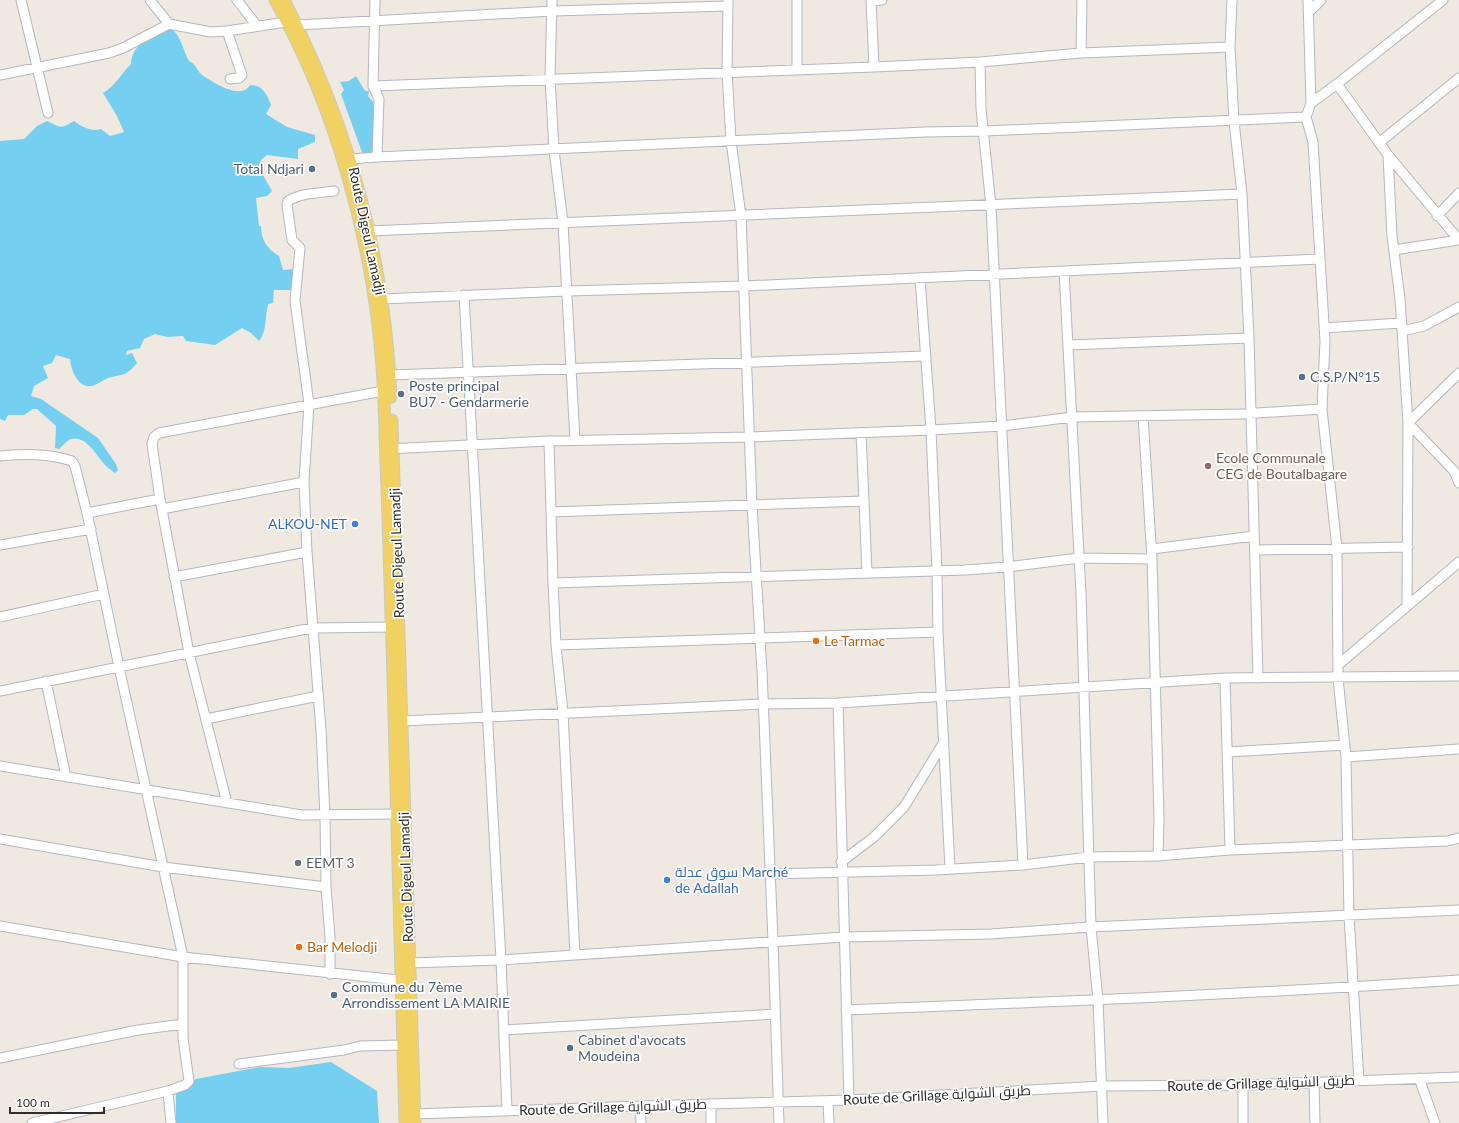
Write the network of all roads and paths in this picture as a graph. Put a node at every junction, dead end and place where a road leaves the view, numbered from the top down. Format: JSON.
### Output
{"nodes":[{"id":1,"x":20,"y":0,"type":"edge"},
{"id":2,"x":150,"y":0,"type":"edge"},
{"id":3,"x":237,"y":0,"type":"edge"},
{"id":4,"x":275,"y":0,"type":"edge"},
{"id":5,"x":284,"y":0,"type":"edge"},
{"id":6,"x":374,"y":0,"type":"edge"},
{"id":7,"x":552,"y":0,"type":"edge"},
{"id":8,"x":797,"y":0,"type":"edge"},
{"id":9,"x":871,"y":0,"type":"edge"},
{"id":10,"x":882,"y":0,"type":"edge"},
{"id":11,"x":1082,"y":0,"type":"edge"},
{"id":12,"x":1232,"y":0,"type":"edge"},
{"id":13,"x":1442,"y":0,"type":"edge"},
{"id":14,"x":1316,"y":1,"type":"edge"},
{"id":15,"x":728,"y":3,"type":"edge"},
{"id":16,"x":659,"y":4,"type":"edge"},
{"id":17,"x":553,"y":11,"type":"junction"},
{"id":18,"x":376,"y":21,"type":"junction"},
{"id":19,"x":286,"y":22,"type":"junction"},
{"id":20,"x":169,"y":24,"type":"junction"},
{"id":21,"x":298,"y":25,"type":"junction"},
{"id":22,"x":257,"y":26,"type":"junction"},
{"id":23,"x":227,"y":31,"type":"junction"},
{"id":24,"x":1230,"y":47,"type":"junction"},
{"id":25,"x":1081,"y":54,"type":"junction"},
{"id":26,"x":980,"y":62,"type":"junction"},
{"id":27,"x":36,"y":67,"type":"junction"},
{"id":28,"x":874,"y":67,"type":"junction"},
{"id":29,"x":797,"y":70,"type":"junction"},
{"id":30,"x":727,"y":72,"type":"junction"},
{"id":31,"x":0,"y":75,"type":"edge"},
{"id":32,"x":550,"y":78,"type":"junction"},
{"id":33,"x":1459,"y":78,"type":"edge"},
{"id":34,"x":230,"y":79,"type":"dead end"},
{"id":35,"x":1338,"y":84,"type":"junction"},
{"id":36,"x":373,"y":86,"type":"junction"},
{"id":37,"x":1311,"y":103,"type":"junction"},
{"id":38,"x":48,"y":113,"type":"dead end"},
{"id":39,"x":1306,"y":117,"type":"junction"},
{"id":40,"x":1234,"y":121,"type":"junction"},
{"id":41,"x":985,"y":131,"type":"junction"},
{"id":42,"x":731,"y":141,"type":"junction"},
{"id":43,"x":1380,"y":142,"type":"junction"},
{"id":44,"x":554,"y":150,"type":"junction"},
{"id":45,"x":1388,"y":155,"type":"junction"},
{"id":46,"x":377,"y":157,"type":"junction"},
{"id":47,"x":351,"y":158,"type":"junction"},
{"id":48,"x":334,"y":191,"type":"dead end"},
{"id":49,"x":1459,"y":193,"type":"edge"},
{"id":50,"x":1242,"y":194,"type":"junction"},
{"id":51,"x":991,"y":206,"type":"junction"},
{"id":52,"x":741,"y":216,"type":"junction"},
{"id":53,"x":1437,"y":216,"type":"junction"},
{"id":54,"x":563,"y":223,"type":"junction"},
{"id":55,"x":369,"y":231,"type":"junction"},
{"id":56,"x":1459,"y":240,"type":"edge"},
{"id":57,"x":1394,"y":250,"type":"junction"},
{"id":58,"x":1320,"y":259,"type":"junction"},
{"id":59,"x":1246,"y":261,"type":"junction"},
{"id":60,"x":1064,"y":271,"type":"junction"},
{"id":61,"x":993,"y":274,"type":"junction"},
{"id":62,"x":920,"y":278,"type":"junction"},
{"id":63,"x":744,"y":286,"type":"junction"},
{"id":64,"x":567,"y":291,"type":"junction"},
{"id":65,"x":464,"y":295,"type":"junction"},
{"id":66,"x":382,"y":299,"type":"junction"},
{"id":67,"x":1459,"y":307,"type":"edge"},
{"id":68,"x":1401,"y":327,"type":"junction"},
{"id":69,"x":1324,"y":328,"type":"junction"},
{"id":70,"x":1249,"y":338,"type":"junction"},
{"id":71,"x":1069,"y":345,"type":"junction"},
{"id":72,"x":925,"y":356,"type":"junction"},
{"id":73,"x":747,"y":364,"type":"junction"},
{"id":74,"x":571,"y":368,"type":"junction"},
{"id":75,"x":468,"y":372,"type":"junction"},
{"id":76,"x":1459,"y":373,"type":"edge"},
{"id":77,"x":390,"y":375,"type":"junction"},
{"id":78,"x":383,"y":391,"type":"junction"},
{"id":79,"x":309,"y":404,"type":"junction"},
{"id":80,"x":1322,"y":409,"type":"junction"},
{"id":81,"x":1251,"y":414,"type":"junction"},
{"id":82,"x":1143,"y":416,"type":"junction"},
{"id":83,"x":1072,"y":417,"type":"junction"},
{"id":84,"x":1408,"y":423,"type":"junction"},
{"id":85,"x":1002,"y":426,"type":"junction"},
{"id":86,"x":931,"y":430,"type":"junction"},
{"id":87,"x":861,"y":433,"type":"junction"},
{"id":88,"x":750,"y":437,"type":"junction"},
{"id":89,"x":575,"y":440,"type":"junction"},
{"id":90,"x":549,"y":441,"type":"junction"},
{"id":91,"x":471,"y":445,"type":"junction"},
{"id":92,"x":389,"y":449,"type":"junction"},
{"id":93,"x":0,"y":456,"type":"edge"},
{"id":94,"x":1456,"y":469,"type":"edge"},
{"id":95,"x":304,"y":482,"type":"junction"},
{"id":96,"x":1459,"y":483,"type":"edge"},
{"id":97,"x":160,"y":499,"type":"junction"},
{"id":98,"x":864,"y":501,"type":"junction"},
{"id":99,"x":752,"y":505,"type":"junction"},
{"id":100,"x":162,"y":509,"type":"junction"},
{"id":101,"x":551,"y":512,"type":"junction"},
{"id":102,"x":88,"y":513,"type":"junction"},
{"id":103,"x":91,"y":529,"type":"junction"},
{"id":104,"x":1254,"y":536,"type":"junction"},
{"id":105,"x":0,"y":545,"type":"edge"},
{"id":106,"x":1408,"y":547,"type":"junction"},
{"id":107,"x":1336,"y":548,"type":"junction"},
{"id":108,"x":1256,"y":550,"type":"junction"},
{"id":109,"x":307,"y":552,"type":"junction"},
{"id":110,"x":1152,"y":554,"type":"junction"},
{"id":111,"x":1079,"y":558,"type":"junction"},
{"id":112,"x":1459,"y":562,"type":"edge"},
{"id":113,"x":1007,"y":567,"type":"junction"},
{"id":114,"x":937,"y":570,"type":"junction"},
{"id":115,"x":867,"y":574,"type":"junction"},
{"id":116,"x":174,"y":577,"type":"junction"},
{"id":117,"x":756,"y":578,"type":"junction"},
{"id":118,"x":553,"y":583,"type":"junction"},
{"id":119,"x":104,"y":594,"type":"junction"},
{"id":120,"x":1407,"y":606,"type":"junction"},
{"id":121,"x":0,"y":617,"type":"edge"},
{"id":122,"x":392,"y":627,"type":"junction"},
{"id":123,"x":314,"y":628,"type":"junction"},
{"id":124,"x":938,"y":632,"type":"junction"},
{"id":125,"x":760,"y":638,"type":"junction"},
{"id":126,"x":556,"y":645,"type":"junction"},
{"id":127,"x":189,"y":653,"type":"junction"},
{"id":128,"x":1338,"y":665,"type":"junction"},
{"id":129,"x":119,"y":667,"type":"junction"},
{"id":130,"x":1459,"y":676,"type":"edge"},
{"id":131,"x":1225,"y":678,"type":"junction"},
{"id":132,"x":1258,"y":678,"type":"junction"},
{"id":133,"x":1338,"y":678,"type":"junction"},
{"id":134,"x":46,"y":681,"type":"junction"},
{"id":135,"x":1155,"y":682,"type":"junction"},
{"id":136,"x":1084,"y":687,"type":"junction"},
{"id":137,"x":0,"y":691,"type":"edge"},
{"id":138,"x":1014,"y":692,"type":"junction"},
{"id":139,"x":318,"y":696,"type":"junction"},
{"id":140,"x":941,"y":696,"type":"junction"},
{"id":141,"x":838,"y":703,"type":"junction"},
{"id":142,"x":762,"y":704,"type":"junction"},
{"id":143,"x":563,"y":713,"type":"junction"},
{"id":144,"x":486,"y":716,"type":"junction"},
{"id":145,"x":206,"y":719,"type":"junction"},
{"id":146,"x":402,"y":721,"type":"junction"},
{"id":147,"x":944,"y":742,"type":"junction"},
{"id":148,"x":1345,"y":745,"type":"junction"},
{"id":149,"x":1459,"y":749,"type":"edge"},
{"id":150,"x":1228,"y":752,"type":"junction"},
{"id":151,"x":1346,"y":757,"type":"junction"},
{"id":152,"x":0,"y":766,"type":"edge"},
{"id":153,"x":66,"y":778,"type":"junction"},
{"id":154,"x":147,"y":791,"type":"junction"},
{"id":155,"x":227,"y":803,"type":"junction"},
{"id":156,"x":395,"y":814,"type":"junction"},
{"id":157,"x":325,"y":816,"type":"junction"},
{"id":158,"x":1459,"y":838,"type":"edge"},
{"id":159,"x":0,"y":839,"type":"edge"},
{"id":160,"x":1347,"y":845,"type":"junction"},
{"id":161,"x":1230,"y":850,"type":"junction"},
{"id":162,"x":1158,"y":856,"type":"junction"},
{"id":163,"x":1089,"y":857,"type":"junction"},
{"id":164,"x":841,"y":862,"type":"junction"},
{"id":165,"x":1023,"y":865,"type":"junction"},
{"id":166,"x":163,"y":867,"type":"junction"},
{"id":167,"x":950,"y":869,"type":"junction"},
{"id":168,"x":842,"y":872,"type":"junction"},
{"id":169,"x":769,"y":874,"type":"junction"},
{"id":170,"x":326,"y":886,"type":"junction"},
{"id":171,"x":1459,"y":910,"type":"edge"},
{"id":172,"x":1349,"y":916,"type":"junction"},
{"id":173,"x":0,"y":926,"type":"edge"},
{"id":174,"x":1091,"y":927,"type":"junction"},
{"id":175,"x":844,"y":937,"type":"junction"},
{"id":176,"x":773,"y":942,"type":"junction"},
{"id":177,"x":575,"y":955,"type":"junction"},
{"id":178,"x":183,"y":957,"type":"junction"},
{"id":179,"x":501,"y":960,"type":"junction"},
{"id":180,"x":409,"y":963,"type":"junction"},
{"id":181,"x":330,"y":974,"type":"junction"},
{"id":182,"x":1459,"y":980,"type":"edge"},
{"id":183,"x":405,"y":981,"type":"junction"},
{"id":184,"x":1354,"y":987,"type":"junction"},
{"id":185,"x":1098,"y":1000,"type":"junction"},
{"id":186,"x":846,"y":1010,"type":"junction"},
{"id":187,"x":775,"y":1014,"type":"junction"},
{"id":188,"x":183,"y":1024,"type":"junction"},
{"id":189,"x":504,"y":1030,"type":"junction"},
{"id":190,"x":402,"y":1045,"type":"junction"},
{"id":191,"x":0,"y":1058,"type":"edge"},
{"id":192,"x":239,"y":1064,"type":"dead end"},
{"id":193,"x":1459,"y":1077,"type":"edge"},
{"id":194,"x":1419,"y":1078,"type":"junction"},
{"id":195,"x":1359,"y":1080,"type":"junction"},
{"id":196,"x":1314,"y":1081,"type":"junction"},
{"id":197,"x":1243,"y":1085,"type":"junction"},
{"id":198,"x":1103,"y":1086,"type":"junction"},
{"id":199,"x":168,"y":1092,"type":"junction"},
{"id":200,"x":849,"y":1100,"type":"junction"},
{"id":201,"x":828,"y":1101,"type":"junction"},
{"id":202,"x":779,"y":1102,"type":"junction"},
{"id":203,"x":711,"y":1104,"type":"junction"},
{"id":204,"x":640,"y":1106,"type":"junction"},
{"id":205,"x":507,"y":1111,"type":"junction"},
{"id":206,"x":415,"y":1119,"type":"edge"},
{"id":207,"x":32,"y":1123,"type":"edge"},
{"id":208,"x":171,"y":1123,"type":"edge"},
{"id":209,"x":404,"y":1123,"type":"edge"},
{"id":210,"x":641,"y":1123,"type":"edge"},
{"id":211,"x":711,"y":1123,"type":"edge"},
{"id":212,"x":779,"y":1123,"type":"edge"},
{"id":213,"x":829,"y":1123,"type":"edge"},
{"id":214,"x":1103,"y":1123,"type":"edge"},
{"id":215,"x":1243,"y":1123,"type":"edge"},
{"id":216,"x":1315,"y":1123,"type":"edge"},
{"id":217,"x":1435,"y":1123,"type":"edge"}],
"edges":[{"from":1,"to":27,"type":"street"},
{"from":2,"to":20,"type":"street"},
{"from":3,"to":22,"type":"street"},
{"from":4,"to":19,"type":"main road"},
{"from":5,"to":21,"type":"main road","name":"Route Digeul Lamadji"},
{"from":6,"to":18,"type":"street"},
{"from":7,"to":17,"type":"street"},
{"from":8,"to":29,"type":"street"},
{"from":9,"to":10,"type":"street"},
{"from":9,"to":28,"type":"street"},
{"from":11,"to":25,"type":"street"},
{"from":12,"to":24,"type":"street"},
{"from":13,"to":35,"type":"street"},
{"from":14,"to":37,"type":"street"},
{"from":15,"to":16,"type":"street"},
{"from":15,"to":30,"type":"street"},
{"from":16,"to":17,"type":"street"},
{"from":17,"to":18,"type":"street"},
{"from":17,"to":32,"type":"street"},
{"from":18,"to":21,"type":"street"},
{"from":18,"to":36,"type":"street"},
{"from":19,"to":22,"type":"street"},
{"from":19,"to":78,"type":"main road"},
{"from":20,"to":23,"type":"street"},
{"from":20,"to":27,"type":"street"},
{"from":21,"to":47,"type":"main road","name":"Route Digeul Lamadji"},
{"from":22,"to":23,"type":"street"},
{"from":23,"to":34,"type":"street"},
{"from":24,"to":25,"type":"street"},
{"from":24,"to":40,"type":"street"},
{"from":25,"to":26,"type":"street"},
{"from":26,"to":28,"type":"street"},
{"from":26,"to":41,"type":"street"},
{"from":27,"to":31,"type":"street"},
{"from":27,"to":38,"type":"street"},
{"from":28,"to":29,"type":"street"},
{"from":29,"to":30,"type":"street"},
{"from":30,"to":32,"type":"street"},
{"from":30,"to":42,"type":"street"},
{"from":32,"to":36,"type":"street"},
{"from":32,"to":44,"type":"street"},
{"from":33,"to":43,"type":"street"},
{"from":35,"to":37,"type":"street"},
{"from":35,"to":43,"type":"street"},
{"from":36,"to":46,"type":"street"},
{"from":37,"to":39,"type":"street"},
{"from":39,"to":40,"type":"street"},
{"from":39,"to":58,"type":"street"},
{"from":40,"to":41,"type":"street"},
{"from":40,"to":50,"type":"street"},
{"from":41,"to":42,"type":"street"},
{"from":41,"to":51,"type":"street"},
{"from":42,"to":44,"type":"street"},
{"from":42,"to":52,"type":"street"},
{"from":43,"to":45,"type":"street"},
{"from":44,"to":46,"type":"street"},
{"from":44,"to":54,"type":"street"},
{"from":45,"to":53,"type":"street"},
{"from":45,"to":57,"type":"street"},
{"from":46,"to":47,"type":"street"},
{"from":47,"to":55,"type":"main road","name":"Route Digeul Lamadji"},
{"from":48,"to":79,"type":"street"},
{"from":49,"to":53,"type":"street"},
{"from":50,"to":51,"type":"street"},
{"from":50,"to":59,"type":"street"},
{"from":51,"to":52,"type":"street"},
{"from":51,"to":61,"type":"street"},
{"from":52,"to":54,"type":"street"},
{"from":52,"to":63,"type":"street"},
{"from":53,"to":56,"type":"street"},
{"from":54,"to":55,"type":"street"},
{"from":54,"to":64,"type":"street"},
{"from":55,"to":66,"type":"main road","name":"Route Digeul Lamadji"},
{"from":56,"to":57,"type":"street"},
{"from":57,"to":68,"type":"street"},
{"from":58,"to":59,"type":"street"},
{"from":58,"to":69,"type":"street"},
{"from":59,"to":60,"type":"street"},
{"from":59,"to":70,"type":"street"},
{"from":60,"to":61,"type":"street"},
{"from":60,"to":71,"type":"street"},
{"from":61,"to":62,"type":"street"},
{"from":61,"to":85,"type":"street"},
{"from":62,"to":63,"type":"street"},
{"from":62,"to":72,"type":"street"},
{"from":63,"to":64,"type":"street"},
{"from":63,"to":73,"type":"street"},
{"from":64,"to":65,"type":"street"},
{"from":64,"to":74,"type":"street"},
{"from":65,"to":66,"type":"street"},
{"from":65,"to":75,"type":"street"},
{"from":66,"to":77,"type":"main road","name":"Route Digeul Lamadji"},
{"from":67,"to":68,"type":"street"},
{"from":68,"to":69,"type":"street"},
{"from":68,"to":84,"type":"street"},
{"from":69,"to":80,"type":"street"},
{"from":70,"to":71,"type":"street"},
{"from":70,"to":81,"type":"street"},
{"from":71,"to":83,"type":"street"},
{"from":72,"to":73,"type":"street"},
{"from":72,"to":86,"type":"street"},
{"from":73,"to":74,"type":"street"},
{"from":73,"to":88,"type":"street"},
{"from":74,"to":75,"type":"street"},
{"from":74,"to":89,"type":"street"},
{"from":75,"to":77,"type":"street"},
{"from":75,"to":91,"type":"street"},
{"from":76,"to":84,"type":"street"},
{"from":77,"to":92,"type":"main road","name":"Route Digeul Lamadji"},
{"from":78,"to":79,"type":"street"},
{"from":78,"to":92,"type":"main road"},
{"from":79,"to":95,"type":"street"},
{"from":79,"to":97,"type":"street"},
{"from":80,"to":81,"type":"street"},
{"from":80,"to":107,"type":"street"},
{"from":81,"to":82,"type":"street"},
{"from":81,"to":104,"type":"street"},
{"from":82,"to":83,"type":"street"},
{"from":82,"to":110,"type":"street"},
{"from":83,"to":85,"type":"street"},
{"from":83,"to":111,"type":"street"},
{"from":84,"to":94,"type":"street"},
{"from":84,"to":106,"type":"street"},
{"from":85,"to":86,"type":"street"},
{"from":85,"to":113,"type":"street"},
{"from":86,"to":87,"type":"street"},
{"from":86,"to":114,"type":"street"},
{"from":87,"to":88,"type":"street"},
{"from":87,"to":98,"type":"street"},
{"from":88,"to":89,"type":"street"},
{"from":88,"to":99,"type":"street"},
{"from":89,"to":90,"type":"street"},
{"from":90,"to":91,"type":"street"},
{"from":90,"to":101,"type":"street"},
{"from":91,"to":92,"type":"street"},
{"from":91,"to":144,"type":"street"},
{"from":92,"to":122,"type":"main road"},
{"from":92,"to":146,"type":"main road","name":"Route Digeul Lamadji"},
{"from":93,"to":102,"type":"street"},
{"from":94,"to":96,"type":"street"},
{"from":95,"to":100,"type":"street"},
{"from":95,"to":109,"type":"street"},
{"from":97,"to":100,"type":"street"},
{"from":97,"to":102,"type":"street"},
{"from":98,"to":99,"type":"street"},
{"from":98,"to":115,"type":"street"},
{"from":99,"to":101,"type":"street"},
{"from":99,"to":117,"type":"street"},
{"from":100,"to":116,"type":"street"},
{"from":101,"to":118,"type":"street"},
{"from":102,"to":103,"type":"street"},
{"from":103,"to":105,"type":"street"},
{"from":103,"to":119,"type":"street"},
{"from":104,"to":108,"type":"street"},
{"from":104,"to":110,"type":"street"},
{"from":106,"to":107,"type":"street"},
{"from":106,"to":120,"type":"street"},
{"from":107,"to":108,"type":"street"},
{"from":107,"to":128,"type":"street"},
{"from":108,"to":132,"type":"street"},
{"from":109,"to":116,"type":"street"},
{"from":109,"to":123,"type":"street"},
{"from":110,"to":111,"type":"street"},
{"from":110,"to":135,"type":"street"},
{"from":111,"to":113,"type":"street"},
{"from":111,"to":136,"type":"street"},
{"from":112,"to":120,"type":"street"},
{"from":113,"to":114,"type":"street"},
{"from":113,"to":138,"type":"street"},
{"from":114,"to":115,"type":"street"},
{"from":114,"to":124,"type":"street"},
{"from":115,"to":117,"type":"street"},
{"from":116,"to":127,"type":"street"},
{"from":117,"to":118,"type":"street"},
{"from":117,"to":125,"type":"street"},
{"from":118,"to":126,"type":"street"},
{"from":119,"to":121,"type":"street"},
{"from":119,"to":129,"type":"street"},
{"from":120,"to":128,"type":"street"},
{"from":122,"to":123,"type":"street"},
{"from":122,"to":156,"type":"main road"},
{"from":123,"to":127,"type":"street"},
{"from":123,"to":139,"type":"street"},
{"from":124,"to":125,"type":"street"},
{"from":124,"to":140,"type":"street"},
{"from":125,"to":126,"type":"street"},
{"from":125,"to":142,"type":"street"},
{"from":126,"to":143,"type":"street"},
{"from":127,"to":129,"type":"street"},
{"from":127,"to":145,"type":"street"},
{"from":128,"to":133,"type":"street"},
{"from":129,"to":134,"type":"street"},
{"from":129,"to":154,"type":"street"},
{"from":130,"to":133,"type":"street"},
{"from":131,"to":132,"type":"street"},
{"from":131,"to":135,"type":"street"},
{"from":131,"to":150,"type":"street"},
{"from":132,"to":133,"type":"street"},
{"from":133,"to":148,"type":"street"},
{"from":134,"to":137,"type":"street"},
{"from":134,"to":153,"type":"street"},
{"from":135,"to":136,"type":"street"},
{"from":135,"to":162,"type":"street"},
{"from":136,"to":138,"type":"street"},
{"from":136,"to":163,"type":"street"},
{"from":138,"to":140,"type":"street"},
{"from":138,"to":165,"type":"street"},
{"from":139,"to":145,"type":"street"},
{"from":139,"to":157,"type":"street"},
{"from":140,"to":141,"type":"street"},
{"from":140,"to":147,"type":"street"},
{"from":141,"to":142,"type":"street"},
{"from":141,"to":164,"type":"street"},
{"from":142,"to":143,"type":"street"},
{"from":142,"to":169,"type":"street"},
{"from":143,"to":144,"type":"street"},
{"from":143,"to":177,"type":"street"},
{"from":144,"to":146,"type":"street"},
{"from":144,"to":179,"type":"street"},
{"from":145,"to":155,"type":"street"},
{"from":146,"to":180,"type":"main road","name":"Route Digeul Lamadji"},
{"from":147,"to":164,"type":"street"},
{"from":147,"to":167,"type":"street"},
{"from":148,"to":150,"type":"street"},
{"from":148,"to":151,"type":"street"},
{"from":149,"to":151,"type":"street"},
{"from":150,"to":161,"type":"street"},
{"from":151,"to":160,"type":"street"},
{"from":152,"to":153,"type":"street"},
{"from":153,"to":154,"type":"street"},
{"from":154,"to":155,"type":"street"},
{"from":154,"to":166,"type":"street"},
{"from":155,"to":157,"type":"street"},
{"from":156,"to":157,"type":"street"},
{"from":156,"to":183,"type":"main road"},
{"from":157,"to":170,"type":"street"},
{"from":158,"to":160,"type":"street"},
{"from":159,"to":166,"type":"street"},
{"from":160,"to":161,"type":"street"},
{"from":160,"to":172,"type":"street"},
{"from":161,"to":162,"type":"street"},
{"from":162,"to":163,"type":"street"},
{"from":163,"to":165,"type":"street"},
{"from":163,"to":174,"type":"street"},
{"from":164,"to":168,"type":"street"},
{"from":165,"to":167,"type":"street"},
{"from":166,"to":170,"type":"street"},
{"from":166,"to":178,"type":"street"},
{"from":167,"to":168,"type":"street"},
{"from":168,"to":169,"type":"street"},
{"from":168,"to":175,"type":"street"},
{"from":169,"to":176,"type":"street"},
{"from":170,"to":181,"type":"street"},
{"from":171,"to":172,"type":"street"},
{"from":172,"to":174,"type":"street"},
{"from":172,"to":184,"type":"street"},
{"from":173,"to":178,"type":"street"},
{"from":174,"to":175,"type":"street"},
{"from":174,"to":185,"type":"street"},
{"from":175,"to":176,"type":"street"},
{"from":175,"to":186,"type":"street"},
{"from":176,"to":177,"type":"street"},
{"from":176,"to":187,"type":"street"},
{"from":177,"to":179,"type":"street"},
{"from":178,"to":181,"type":"street"},
{"from":178,"to":188,"type":"street"},
{"from":179,"to":180,"type":"street"},
{"from":179,"to":189,"type":"street"},
{"from":180,"to":183,"type":"main road","name":"Route Digeul Lamadji"},
{"from":181,"to":183,"type":"street"},
{"from":182,"to":184,"type":"street"},
{"from":183,"to":190,"type":"main road"},
{"from":183,"to":206,"type":"main road","name":"Route Digeul Lamadji"},
{"from":184,"to":185,"type":"street"},
{"from":184,"to":195,"type":"street"},
{"from":185,"to":186,"type":"street"},
{"from":185,"to":198,"type":"street"},
{"from":186,"to":200,"type":"street"},
{"from":187,"to":189,"type":"street"},
{"from":187,"to":202,"type":"street"},
{"from":188,"to":191,"type":"street"},
{"from":188,"to":199,"type":"street"},
{"from":189,"to":205,"type":"street"},
{"from":190,"to":192,"type":"street"},
{"from":190,"to":209,"type":"main road"},
{"from":193,"to":194,"type":"street","name":"Route de Grillage طريق الشواية"},
{"from":194,"to":195,"type":"street","name":"Route de Grillage طريق الشواية"},
{"from":194,"to":217,"type":"street"},
{"from":195,"to":196,"type":"street","name":"Route de Grillage طريق الشواية"},
{"from":196,"to":197,"type":"street","name":"Route de Grillage طريق الشواية"},
{"from":196,"to":216,"type":"street"},
{"from":197,"to":198,"type":"street","name":"Route de Grillage طريق الشواية"},
{"from":197,"to":215,"type":"street"},
{"from":198,"to":200,"type":"street","name":"Route de Grillage طريق الشواية"},
{"from":198,"to":214,"type":"street"},
{"from":199,"to":207,"type":"street"},
{"from":199,"to":208,"type":"street"},
{"from":200,"to":201,"type":"street","name":"Route de Grillage طريق الشواية"},
{"from":201,"to":202,"type":"street","name":"Route de Grillage طريق الشواية"},
{"from":201,"to":213,"type":"street"},
{"from":202,"to":203,"type":"street","name":"Route de Grillage طريق الشواية"},
{"from":202,"to":212,"type":"street"},
{"from":203,"to":204,"type":"street","name":"Route de Grillage طريق الشواية"},
{"from":203,"to":211,"type":"street"},
{"from":204,"to":205,"type":"street","name":"Route de Grillage طريق الشواية"},
{"from":204,"to":210,"type":"street"},
{"from":205,"to":206,"type":"street","name":"Route de Grillage طريق الشواية"}]}
